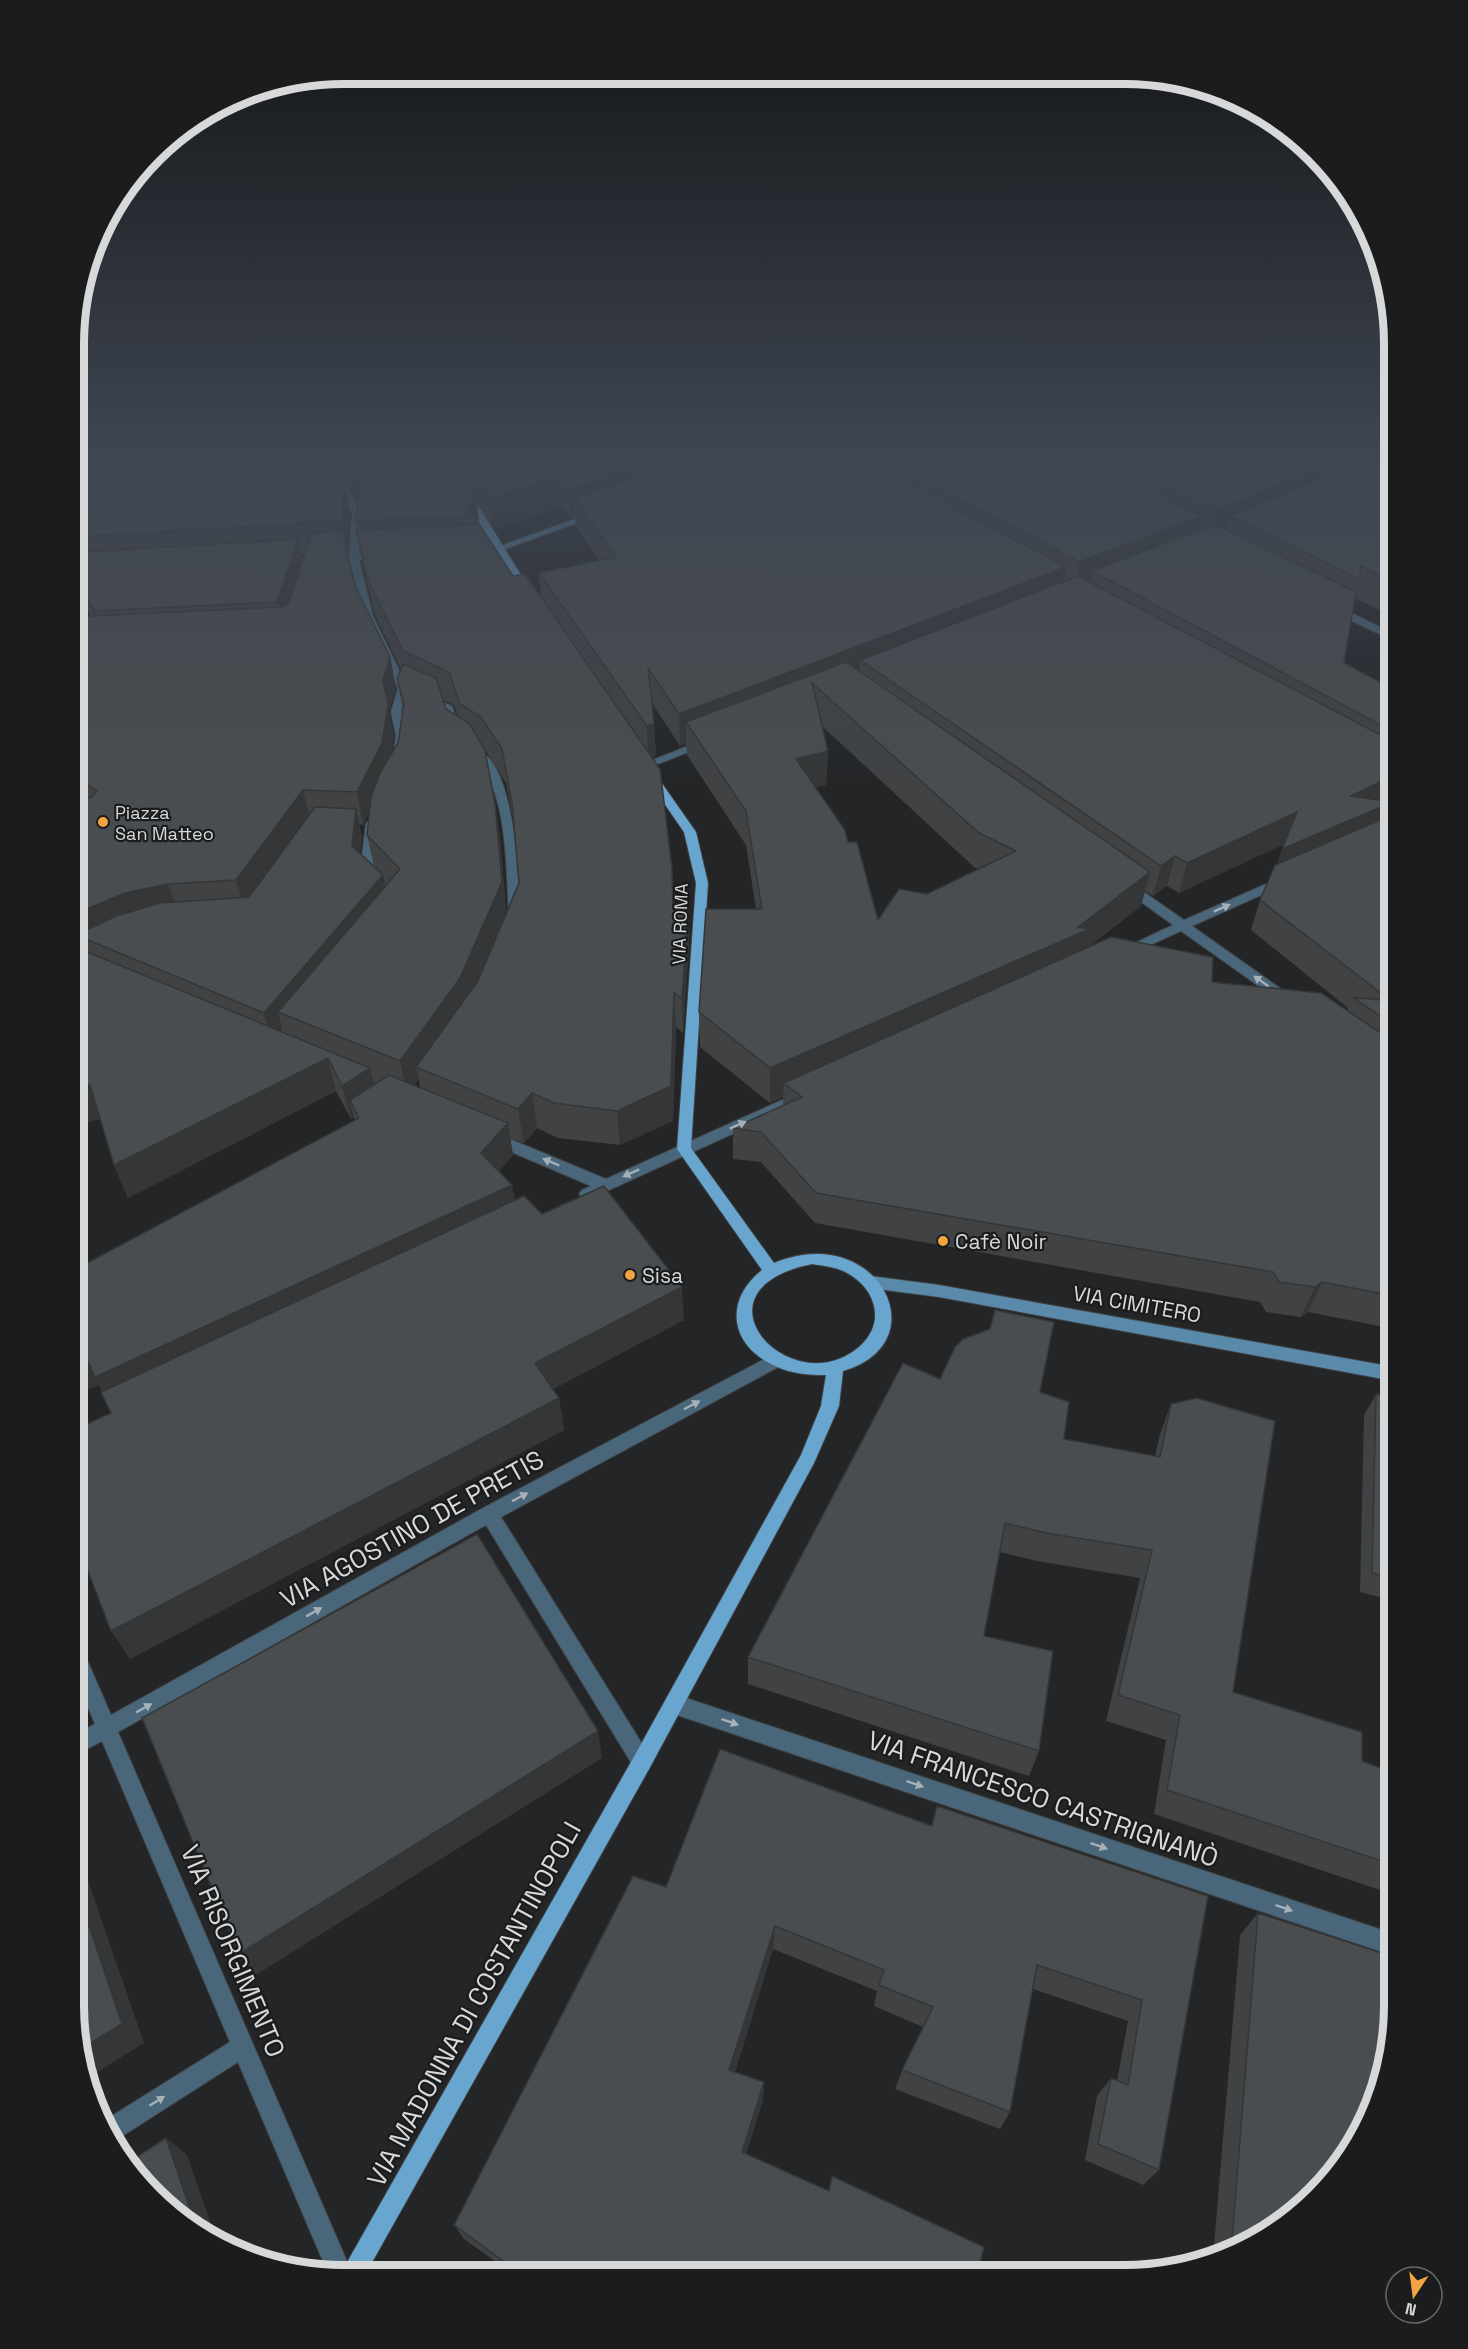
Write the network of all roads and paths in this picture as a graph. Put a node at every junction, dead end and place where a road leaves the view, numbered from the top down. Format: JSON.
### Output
{"nodes":[{"id":1,"x":355,"y":561,"type":"edge"},
{"id":2,"x":501,"y":561,"type":"edge"},
{"id":3,"x":1322,"y":602,"type":"edge"},
{"id":4,"x":537,"y":608,"type":"edge"},
{"id":5,"x":84,"y":620,"type":"edge"},
{"id":6,"x":93,"y":633,"type":"edge"},
{"id":7,"x":1384,"y":634,"type":"edge"},
{"id":8,"x":403,"y":688,"type":"junction"},
{"id":9,"x":711,"y":740,"type":"edge"},
{"id":10,"x":640,"y":761,"type":"joint"},
{"id":11,"x":398,"y":766,"type":"edge"},
{"id":12,"x":376,"y":814,"type":"edge"},
{"id":13,"x":1299,"y":874,"type":"edge"},
{"id":14,"x":1114,"y":878,"type":"edge"},
{"id":15,"x":383,"y":887,"type":"edge"},
{"id":16,"x":1182,"y":925,"type":"junction"},
{"id":17,"x":510,"y":928,"type":"edge"},
{"id":18,"x":1106,"y":959,"type":"edge"},
{"id":19,"x":1298,"y":1007,"type":"edge"},
{"id":20,"x":814,"y":1091,"type":"edge"},
{"id":21,"x":477,"y":1131,"type":"edge"},
{"id":22,"x":684,"y":1149,"type":"junction"},
{"id":23,"x":605,"y":1185,"type":"junction"},
{"id":24,"x":573,"y":1200,"type":"edge"},
{"id":25,"x":770,"y":1269,"type":"junction"},
{"id":26,"x":870,"y":1282,"type":"junction"},
{"id":27,"x":776,"y":1360,"type":"junction"},
{"id":28,"x":835,"y":1368,"type":"junction"},
{"id":29,"x":1384,"y":1372,"type":"edge"},
{"id":30,"x":489,"y":1514,"type":"junction"},
{"id":31,"x":84,"y":1675,"type":"edge"},
{"id":32,"x":674,"y":1704,"type":"junction"},
{"id":33,"x":107,"y":1729,"type":"junction"},
{"id":34,"x":84,"y":1741,"type":"edge"},
{"id":35,"x":642,"y":1762,"type":"junction"},
{"id":36,"x":1384,"y":1942,"type":"edge"},
{"id":37,"x":243,"y":2046,"type":"junction"},
{"id":38,"x":115,"y":2128,"type":"edge"},
{"id":39,"x":336,"y":2265,"type":"edge"},
{"id":40,"x":359,"y":2265,"type":"edge"}],
"edges":[{"from":1,"to":8,"type":"street"},
{"from":2,"to":4,"type":"main road"},
{"from":3,"to":7,"type":"street"},
{"from":5,"to":6,"type":"street"},
{"from":8,"to":11,"type":"street"},
{"from":8,"to":17,"type":"street"},
{"from":9,"to":10,"type":"street"},
{"from":10,"to":22,"type":"main road","name":"VIA ROMA"},
{"from":12,"to":15,"type":"street"},
{"from":16,"to":13,"type":"street","one_way":true},
{"from":14,"to":16,"type":"street"},
{"from":16,"to":18,"type":"street"},
{"from":19,"to":16,"type":"street","one_way":true},
{"from":22,"to":20,"type":"street","one_way":true},
{"from":23,"to":21,"type":"street","one_way":true},
{"from":22,"to":23,"type":"street","one_way":true},
{"from":22,"to":25,"type":"main road"},
{"from":23,"to":24,"type":"street"},
{"from":25,"to":26,"type":"main road"},
{"from":25,"to":27,"type":"main road"},
{"from":26,"to":28,"type":"main road"},
{"from":26,"to":29,"type":"street","name":"VIA CIMITERO"},
{"from":27,"to":28,"type":"main road"},
{"from":30,"to":27,"type":"street","name":"VIA AGOSTINO DE PRETIS","one_way":true},
{"from":28,"to":32,"type":"main road","name":"VIA MADONNA DI COSTANTINOPOLI"},
{"from":33,"to":30,"type":"street","name":"VIA AGOSTINO DE PRETIS","one_way":true},
{"from":30,"to":35,"type":"street"},
{"from":31,"to":33,"type":"street","name":"VIA RISORGIMENTO"},
{"from":32,"to":35,"type":"main road","name":"VIA MADONNA DI COSTANTINOPOLI"},
{"from":32,"to":36,"type":"street","name":"VIA FRANCESCO CASTRIGNANÒ","one_way":true},
{"from":33,"to":34,"type":"street","name":"VIA AGOSTINO DE PRETIS"},
{"from":33,"to":37,"type":"street","name":"VIA RISORGIMENTO"},
{"from":35,"to":40,"type":"main road","name":"VIA MADONNA DI COSTANTINOPOLI"},
{"from":38,"to":37,"type":"street","one_way":true},
{"from":37,"to":39,"type":"street","name":"VIA RISORGIMENTO"}]}
